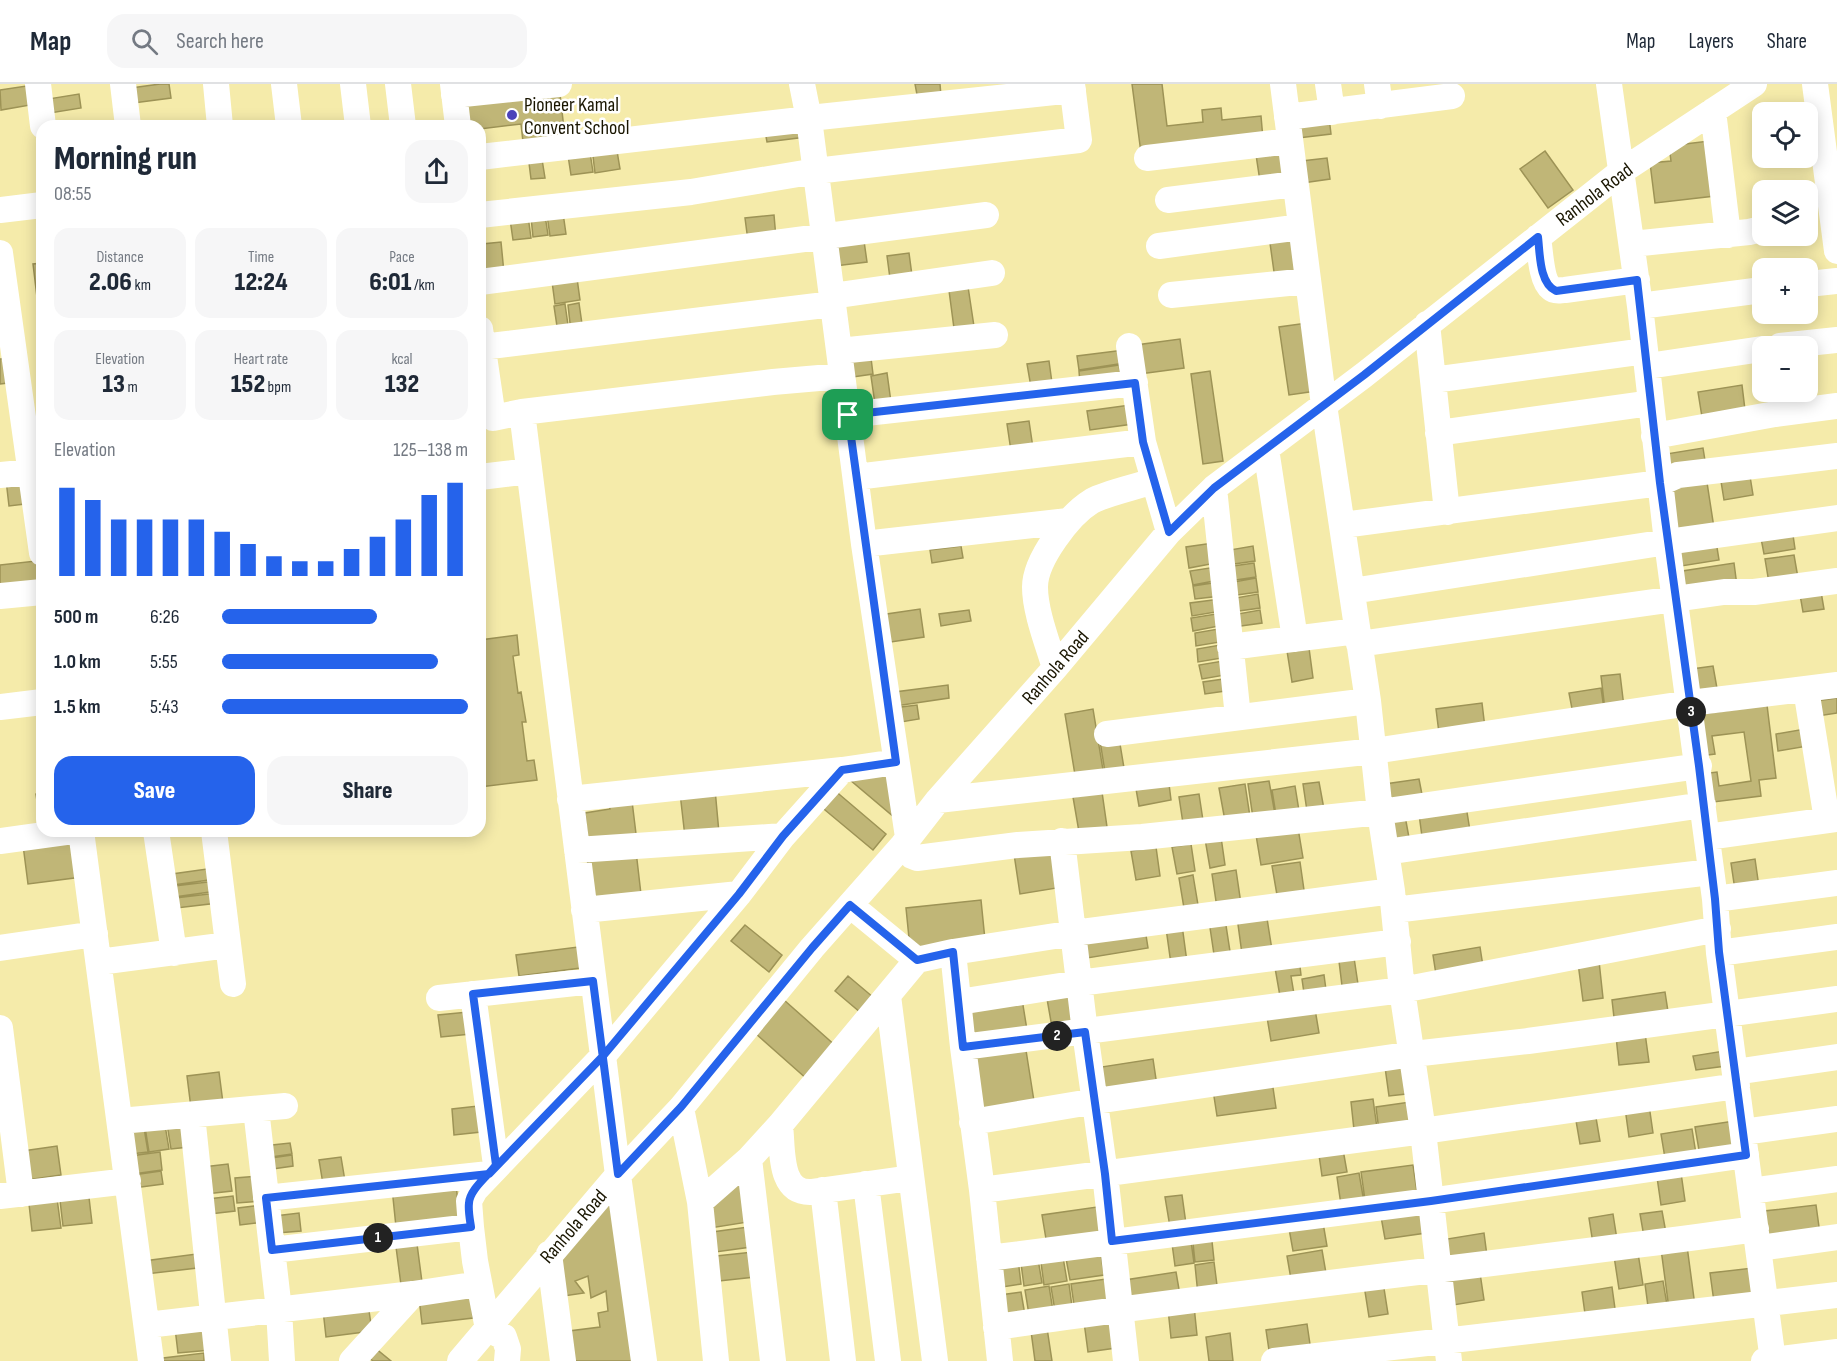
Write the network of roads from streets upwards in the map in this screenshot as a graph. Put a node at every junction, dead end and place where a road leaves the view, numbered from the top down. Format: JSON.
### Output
{"nodes":[{"id":1,"x":38,"y":84,"type":"edge"},
{"id":2,"x":123,"y":84,"type":"edge"},
{"id":3,"x":216,"y":84,"type":"edge"},
{"id":4,"x":284,"y":84,"type":"edge"},
{"id":5,"x":353,"y":84,"type":"edge"},
{"id":6,"x":398,"y":84,"type":"edge"},
{"id":7,"x":559,"y":84,"type":"edge"},
{"id":8,"x":802,"y":84,"type":"edge"},
{"id":9,"x":1283,"y":84,"type":"edge"},
{"id":10,"x":1328,"y":84,"type":"edge"},
{"id":11,"x":1609,"y":84,"type":"edge"},
{"id":12,"x":1754,"y":84,"type":"edge"},
{"id":13,"x":1815,"y":84,"type":"edge"},
{"id":14,"x":1073,"y":87,"type":"edge"},
{"id":15,"x":454,"y":89,"type":"edge"},
{"id":16,"x":1378,"y":95,"type":"edge"},
{"id":17,"x":1452,"y":96,"type":"dead end"},
{"id":18,"x":1713,"y":111,"type":"junction"},
{"id":19,"x":1332,"y":112,"type":"junction"},
{"id":20,"x":42,"y":120,"type":"edge"},
{"id":21,"x":127,"y":120,"type":"edge"},
{"id":22,"x":219,"y":120,"type":"edge"},
{"id":23,"x":288,"y":120,"type":"edge"},
{"id":24,"x":357,"y":120,"type":"edge"},
{"id":25,"x":402,"y":120,"type":"edge"},
{"id":26,"x":457,"y":120,"type":"edge"},
{"id":27,"x":809,"y":120,"type":"junction"},
{"id":28,"x":1830,"y":128,"type":"edge"},
{"id":29,"x":1289,"y":129,"type":"junction"},
{"id":30,"x":486,"y":156,"type":"edge"},
{"id":31,"x":1147,"y":158,"type":"dead end"},
{"id":32,"x":816,"y":171,"type":"junction"},
{"id":33,"x":1622,"y":171,"type":"junction"},
{"id":34,"x":1295,"y":184,"type":"junction"},
{"id":35,"x":1168,"y":200,"type":"dead end"},
{"id":36,"x":36,"y":207,"type":"edge"},
{"id":37,"x":1819,"y":207,"type":"edge"},
{"id":38,"x":0,"y":210,"type":"edge"},
{"id":39,"x":486,"y":214,"type":"edge"},
{"id":40,"x":986,"y":215,"type":"dead end"},
{"id":41,"x":1301,"y":227,"type":"junction"},
{"id":42,"x":1752,"y":231,"type":"edge"},
{"id":43,"x":1728,"y":235,"type":"junction"},
{"id":44,"x":824,"y":236,"type":"junction"},
{"id":45,"x":1538,"y":237,"type":"junction"},
{"id":46,"x":1632,"y":244,"type":"junction"},
{"id":47,"x":1159,"y":246,"type":"dead end"},
{"id":48,"x":1837,"y":251,"type":"edge"},
{"id":49,"x":0,"y":253,"type":"edge"},
{"id":50,"x":992,"y":273,"type":"dead end"},
{"id":51,"x":1308,"y":280,"type":"junction"},
{"id":52,"x":1637,"y":280,"type":"junction"},
{"id":53,"x":486,"y":281,"type":"edge"},
{"id":54,"x":1837,"y":281,"type":"edge"},
{"id":55,"x":1818,"y":283,"type":"edge"},
{"id":56,"x":1752,"y":291,"type":"edge"},
{"id":57,"x":1172,"y":295,"type":"dead end"},
{"id":58,"x":833,"y":300,"type":"junction"},
{"id":59,"x":1640,"y":306,"type":"junction"},
{"id":60,"x":1427,"y":324,"type":"junction"},
{"id":61,"x":996,"y":335,"type":"dead end"},
{"id":62,"x":486,"y":337,"type":"edge"},
{"id":63,"x":1837,"y":340,"type":"edge"},
{"id":64,"x":1818,"y":342,"type":"edge"},
{"id":65,"x":1129,"y":346,"type":"dead end"},
{"id":66,"x":1752,"y":350,"type":"edge"},
{"id":67,"x":839,"y":351,"type":"junction"},
{"id":68,"x":1647,"y":359,"type":"junction"},
{"id":69,"x":843,"y":376,"type":"junction"},
{"id":70,"x":1433,"y":380,"type":"junction"},
{"id":71,"x":1135,"y":383,"type":"junction"},
{"id":72,"x":1651,"y":403,"type":"junction"},
{"id":73,"x":1324,"y":405,"type":"junction"},
{"id":74,"x":1837,"y":406,"type":"edge"},
{"id":75,"x":522,"y":412,"type":"junction"},
{"id":76,"x":848,"y":415,"type":"junction"},
{"id":77,"x":487,"y":419,"type":"edge"},
{"id":78,"x":1438,"y":433,"type":"junction"},
{"id":79,"x":1654,"y":436,"type":"junction"},
{"id":80,"x":1143,"y":442,"type":"junction"},
{"id":81,"x":1266,"y":449,"type":"junction"},
{"id":82,"x":1837,"y":456,"type":"edge"},
{"id":83,"x":31,"y":471,"type":"junction"},
{"id":84,"x":529,"y":471,"type":"junction"},
{"id":85,"x":0,"y":475,"type":"edge"},
{"id":86,"x":486,"y":476,"type":"edge"},
{"id":87,"x":856,"y":477,"type":"junction"},
{"id":88,"x":1153,"y":481,"type":"junction"},
{"id":89,"x":1660,"y":483,"type":"junction"},
{"id":90,"x":1214,"y":488,"type":"junction"},
{"id":91,"x":36,"y":508,"type":"edge"},
{"id":92,"x":1447,"y":512,"type":"junction"},
{"id":93,"x":1837,"y":518,"type":"edge"},
{"id":94,"x":1068,"y":521,"type":"junction"},
{"id":95,"x":1343,"y":525,"type":"junction"},
{"id":96,"x":1169,"y":532,"type":"junction"},
{"id":97,"x":1667,"y":542,"type":"junction"},
{"id":98,"x":864,"y":544,"type":"junction"},
{"id":99,"x":1837,"y":581,"type":"edge"},
{"id":100,"x":1352,"y":591,"type":"junction"},
{"id":101,"x":36,"y":593,"type":"edge"},
{"id":102,"x":0,"y":596,"type":"edge"},
{"id":103,"x":1676,"y":600,"type":"junction"},
{"id":104,"x":1358,"y":637,"type":"junction"},
{"id":105,"x":1294,"y":639,"type":"junction"},
{"id":106,"x":1230,"y":647,"type":"junction"},
{"id":107,"x":1055,"y":668,"type":"junction"},
{"id":108,"x":1837,"y":685,"type":"edge"},
{"id":109,"x":1806,"y":689,"type":"junction"},
{"id":110,"x":1368,"y":700,"type":"junction"},
{"id":111,"x":36,"y":703,"type":"edge"},
{"id":112,"x":1690,"y":704,"type":"junction"},
{"id":113,"x":0,"y":707,"type":"edge"},
{"id":114,"x":1238,"y":717,"type":"junction"},
{"id":115,"x":1107,"y":734,"type":"dead end"},
{"id":116,"x":1374,"y":751,"type":"junction"},
{"id":117,"x":896,"y":762,"type":"junction"},
{"id":118,"x":1699,"y":766,"type":"junction"},
{"id":119,"x":842,"y":770,"type":"junction"},
{"id":120,"x":570,"y":798,"type":"junction"},
{"id":121,"x":938,"y":800,"type":"junction"},
{"id":122,"x":1703,"y":805,"type":"junction"},
{"id":123,"x":1380,"y":812,"type":"junction"},
{"id":124,"x":1832,"y":820,"type":"edge"},
{"id":125,"x":36,"y":836,"type":"edge"},
{"id":126,"x":783,"y":836,"type":"junction"},
{"id":127,"x":82,"y":837,"type":"edge"},
{"id":128,"x":157,"y":837,"type":"edge"},
{"id":129,"x":215,"y":837,"type":"edge"},
{"id":130,"x":1707,"y":837,"type":"junction"},
{"id":131,"x":0,"y":841,"type":"edge"},
{"id":132,"x":906,"y":841,"type":"junction"},
{"id":133,"x":1062,"y":842,"type":"junction"},
{"id":134,"x":577,"y":850,"type":"junction"},
{"id":135,"x":1386,"y":852,"type":"junction"},
{"id":136,"x":1711,"y":872,"type":"junction"},
{"id":137,"x":1837,"y":883,"type":"edge"},
{"id":138,"x":739,"y":894,"type":"junction"},
{"id":139,"x":1715,"y":899,"type":"junction"},
{"id":140,"x":1393,"y":900,"type":"junction"},
{"id":141,"x":850,"y":905,"type":"junction"},
{"id":142,"x":584,"y":910,"type":"junction"},
{"id":143,"x":1074,"y":933,"type":"junction"},
{"id":144,"x":95,"y":934,"type":"junction"},
{"id":145,"x":1837,"y":938,"type":"edge"},
{"id":146,"x":1718,"y":941,"type":"junction"},
{"id":147,"x":1398,"y":942,"type":"junction"},
{"id":148,"x":228,"y":945,"type":"junction"},
{"id":149,"x":0,"y":948,"type":"edge"},
{"id":150,"x":953,"y":952,"type":"junction"},
{"id":151,"x":174,"y":953,"type":"junction"},
{"id":152,"x":917,"y":960,"type":"junction"},
{"id":153,"x":99,"y":962,"type":"junction"},
{"id":154,"x":593,"y":981,"type":"junction"},
{"id":155,"x":1079,"y":983,"type":"junction"},
{"id":156,"x":233,"y":984,"type":"dead end"},
{"id":157,"x":1402,"y":990,"type":"junction"},
{"id":158,"x":473,"y":994,"type":"junction"},
{"id":159,"x":888,"y":996,"type":"junction"},
{"id":160,"x":440,"y":998,"type":"dead end"},
{"id":161,"x":1837,"y":999,"type":"edge"},
{"id":162,"x":959,"y":1002,"type":"junction"},
{"id":163,"x":1727,"y":1014,"type":"junction"},
{"id":164,"x":0,"y":1028,"type":"edge"},
{"id":165,"x":1085,"y":1032,"type":"junction"},
{"id":166,"x":963,"y":1047,"type":"junction"},
{"id":167,"x":1413,"y":1054,"type":"junction"},
{"id":168,"x":603,"y":1056,"type":"junction"},
{"id":169,"x":1837,"y":1057,"type":"edge"},
{"id":170,"x":1736,"y":1079,"type":"junction"},
{"id":171,"x":1096,"y":1101,"type":"junction"},
{"id":172,"x":285,"y":1106,"type":"dead end"},
{"id":173,"x":681,"y":1107,"type":"junction"},
{"id":174,"x":256,"y":1109,"type":"junction"},
{"id":175,"x":192,"y":1115,"type":"junction"},
{"id":176,"x":1837,"y":1119,"type":"edge"},
{"id":177,"x":120,"y":1121,"type":"junction"},
{"id":178,"x":972,"y":1122,"type":"junction"},
{"id":179,"x":780,"y":1125,"type":"junction"},
{"id":180,"x":1423,"y":1131,"type":"junction"},
{"id":181,"x":1744,"y":1143,"type":"junction"},
{"id":182,"x":749,"y":1159,"type":"junction"},
{"id":183,"x":493,"y":1170,"type":"junction"},
{"id":184,"x":618,"y":1174,"type":"junction"},
{"id":185,"x":1105,"y":1174,"type":"junction"},
{"id":186,"x":911,"y":1178,"type":"junction"},
{"id":187,"x":1837,"y":1179,"type":"edge"},
{"id":188,"x":128,"y":1181,"type":"junction"},
{"id":189,"x":866,"y":1184,"type":"junction"},
{"id":190,"x":822,"y":1190,"type":"junction"},
{"id":191,"x":982,"y":1190,"type":"junction"},
{"id":192,"x":1751,"y":1191,"type":"junction"},
{"id":193,"x":11,"y":1195,"type":"edge"},
{"id":194,"x":266,"y":1198,"type":"junction"},
{"id":195,"x":1431,"y":1201,"type":"junction"},
{"id":196,"x":699,"y":1202,"type":"junction"},
{"id":197,"x":471,"y":1227,"type":"junction"},
{"id":198,"x":1837,"y":1237,"type":"edge"},
{"id":199,"x":1757,"y":1239,"type":"junction"},
{"id":200,"x":1112,"y":1241,"type":"junction"},
{"id":201,"x":272,"y":1250,"type":"junction"},
{"id":202,"x":549,"y":1254,"type":"junction"},
{"id":203,"x":989,"y":1258,"type":"junction"},
{"id":204,"x":1439,"y":1269,"type":"junction"},
{"id":205,"x":479,"y":1284,"type":"junction"},
{"id":206,"x":413,"y":1294,"type":"junction"},
{"id":207,"x":1837,"y":1295,"type":"edge"},
{"id":208,"x":1766,"y":1304,"type":"junction"},
{"id":209,"x":1120,"y":1309,"type":"junction"},
{"id":210,"x":279,"y":1310,"type":"junction"},
{"id":211,"x":213,"y":1317,"type":"junction"},
{"id":212,"x":147,"y":1325,"type":"junction"},
{"id":213,"x":996,"y":1327,"type":"junction"},
{"id":214,"x":488,"y":1329,"type":"junction"},
{"id":215,"x":1448,"y":1351,"type":"edge"},
{"id":216,"x":1837,"y":1352,"type":"edge"},
{"id":217,"x":1382,"y":1355,"type":"edge"},
{"id":218,"x":1316,"y":1358,"type":"edge"},
{"id":219,"x":151,"y":1361,"type":"edge"},
{"id":220,"x":218,"y":1361,"type":"edge"},
{"id":221,"x":282,"y":1361,"type":"edge"},
{"id":222,"x":352,"y":1361,"type":"edge"},
{"id":223,"x":460,"y":1361,"type":"edge"},
{"id":224,"x":507,"y":1361,"type":"edge"},
{"id":225,"x":563,"y":1361,"type":"edge"},
{"id":226,"x":644,"y":1361,"type":"edge"},
{"id":227,"x":716,"y":1361,"type":"edge"},
{"id":228,"x":773,"y":1361,"type":"edge"},
{"id":229,"x":843,"y":1361,"type":"edge"},
{"id":230,"x":888,"y":1361,"type":"edge"},
{"id":231,"x":935,"y":1361,"type":"edge"},
{"id":232,"x":1000,"y":1361,"type":"edge"},
{"id":233,"x":1126,"y":1361,"type":"edge"},
{"id":234,"x":1274,"y":1361,"type":"edge"},
{"id":235,"x":1770,"y":1361,"type":"edge"}],
"edges":[{"from":1,"to":20,"type":"street"},
{"from":2,"to":21,"type":"street"},
{"from":3,"to":22,"type":"street"},
{"from":4,"to":23,"type":"street"},
{"from":5,"to":24,"type":"street"},
{"from":6,"to":25,"type":"street"},
{"from":7,"to":15,"type":"street"},
{"from":8,"to":27,"type":"street"},
{"from":9,"to":29,"type":"street"},
{"from":10,"to":19,"type":"street"},
{"from":11,"to":33,"type":"street"},
{"from":12,"to":18,"type":"street","name":"Ranhola Road"},
{"from":13,"to":28,"type":"street"},
{"from":14,"to":27,"type":"street"},
{"from":14,"to":32,"type":"street"},
{"from":15,"to":26,"type":"street"},
{"from":16,"to":17,"type":"street"},
{"from":16,"to":19,"type":"street"},
{"from":18,"to":33,"type":"street","name":"Ranhola Road"},
{"from":18,"to":43,"type":"street"},
{"from":19,"to":29,"type":"street"},
{"from":27,"to":30,"type":"street"},
{"from":27,"to":32,"type":"street"},
{"from":28,"to":37,"type":"street"},
{"from":29,"to":31,"type":"street"},
{"from":29,"to":34,"type":"street"},
{"from":32,"to":39,"type":"street"},
{"from":32,"to":44,"type":"street"},
{"from":33,"to":45,"type":"street","name":"Ranhola Road"},
{"from":33,"to":46,"type":"street"},
{"from":34,"to":35,"type":"street"},
{"from":34,"to":41,"type":"street"},
{"from":36,"to":38,"type":"street"},
{"from":37,"to":48,"type":"street"},
{"from":40,"to":44,"type":"street"},
{"from":41,"to":47,"type":"street"},
{"from":41,"to":51,"type":"street"},
{"from":42,"to":43,"type":"street"},
{"from":43,"to":46,"type":"street"},
{"from":44,"to":53,"type":"street"},
{"from":44,"to":58,"type":"street"},
{"from":45,"to":52,"type":"street"},
{"from":45,"to":60,"type":"street","name":"Ranhola Road"},
{"from":46,"to":52,"type":"street"},
{"from":49,"to":83,"type":"street"},
{"from":50,"to":58,"type":"street"},
{"from":51,"to":57,"type":"street"},
{"from":51,"to":73,"type":"street"},
{"from":52,"to":59,"type":"street"},
{"from":54,"to":55,"type":"street"},
{"from":56,"to":59,"type":"street"},
{"from":58,"to":62,"type":"street"},
{"from":58,"to":67,"type":"street"},
{"from":59,"to":68,"type":"street"},
{"from":60,"to":70,"type":"street"},
{"from":60,"to":73,"type":"street","name":"Ranhola Road"},
{"from":61,"to":67,"type":"street"},
{"from":63,"to":64,"type":"street"},
{"from":65,"to":71,"type":"street"},
{"from":66,"to":68,"type":"street"},
{"from":67,"to":69,"type":"street"},
{"from":68,"to":70,"type":"street"},
{"from":68,"to":72,"type":"street"},
{"from":69,"to":75,"type":"street"},
{"from":69,"to":76,"type":"street"},
{"from":70,"to":78,"type":"street"},
{"from":71,"to":76,"type":"street"},
{"from":71,"to":80,"type":"street"},
{"from":72,"to":78,"type":"street"},
{"from":72,"to":79,"type":"street"},
{"from":73,"to":81,"type":"street","name":"Ranhola Road"},
{"from":73,"to":95,"type":"street"},
{"from":74,"to":79,"type":"street"},
{"from":75,"to":77,"type":"street"},
{"from":75,"to":84,"type":"street"},
{"from":76,"to":87,"type":"street"},
{"from":78,"to":92,"type":"street"},
{"from":79,"to":89,"type":"street"},
{"from":80,"to":87,"type":"street"},
{"from":80,"to":88,"type":"street"},
{"from":81,"to":90,"type":"street","name":"Ranhola Road"},
{"from":81,"to":105,"type":"street"},
{"from":82,"to":89,"type":"street"},
{"from":83,"to":85,"type":"street"},
{"from":83,"to":91,"type":"street"},
{"from":84,"to":86,"type":"street"},
{"from":84,"to":120,"type":"street"},
{"from":87,"to":98,"type":"street"},
{"from":88,"to":94,"type":"street"},
{"from":88,"to":96,"type":"street"},
{"from":89,"to":92,"type":"street"},
{"from":89,"to":97,"type":"street"},
{"from":90,"to":96,"type":"street","name":"Ranhola Road"},
{"from":90,"to":106,"type":"street"},
{"from":92,"to":95,"type":"street"},
{"from":93,"to":97,"type":"street"},
{"from":94,"to":98,"type":"street"},
{"from":94,"to":107,"type":"street"},
{"from":95,"to":100,"type":"street"},
{"from":96,"to":107,"type":"street","name":"Ranhola Road"},
{"from":97,"to":100,"type":"street"},
{"from":97,"to":103,"type":"street"},
{"from":98,"to":117,"type":"street"},
{"from":99,"to":103,"type":"street"},
{"from":100,"to":104,"type":"street"},
{"from":101,"to":102,"type":"street"},
{"from":103,"to":104,"type":"street"},
{"from":103,"to":112,"type":"street"},
{"from":104,"to":105,"type":"street"},
{"from":104,"to":110,"type":"street"},
{"from":105,"to":106,"type":"street"},
{"from":106,"to":114,"type":"street"},
{"from":107,"to":121,"type":"street","name":"Ranhola Road"},
{"from":108,"to":109,"type":"street"},
{"from":109,"to":112,"type":"street"},
{"from":109,"to":124,"type":"street"},
{"from":110,"to":114,"type":"street"},
{"from":110,"to":116,"type":"street"},
{"from":111,"to":113,"type":"street"},
{"from":112,"to":116,"type":"street"},
{"from":112,"to":118,"type":"street"},
{"from":114,"to":115,"type":"street"},
{"from":116,"to":121,"type":"street"},
{"from":116,"to":123,"type":"street"},
{"from":117,"to":119,"type":"street"},
{"from":117,"to":132,"type":"street"},
{"from":118,"to":122,"type":"street"},
{"from":118,"to":123,"type":"street"},
{"from":119,"to":120,"type":"street"},
{"from":119,"to":126,"type":"street"},
{"from":120,"to":134,"type":"street"},
{"from":121,"to":132,"type":"street","name":"Ranhola Road"},
{"from":122,"to":130,"type":"street"},
{"from":122,"to":135,"type":"street"},
{"from":123,"to":133,"type":"street"},
{"from":123,"to":135,"type":"street"},
{"from":124,"to":130,"type":"street"},
{"from":125,"to":131,"type":"street"},
{"from":126,"to":134,"type":"street"},
{"from":126,"to":138,"type":"street"},
{"from":127,"to":144,"type":"street"},
{"from":128,"to":151,"type":"street"},
{"from":129,"to":148,"type":"street"},
{"from":130,"to":136,"type":"street"},
{"from":132,"to":133,"type":"street"},
{"from":132,"to":141,"type":"street","name":"Ranhola Road"},
{"from":133,"to":143,"type":"street"},
{"from":134,"to":142,"type":"street"},
{"from":135,"to":140,"type":"street"},
{"from":136,"to":139,"type":"street"},
{"from":136,"to":140,"type":"street"},
{"from":137,"to":139,"type":"street"},
{"from":138,"to":142,"type":"street"},
{"from":138,"to":168,"type":"street"},
{"from":139,"to":146,"type":"street"},
{"from":140,"to":143,"type":"street"},
{"from":140,"to":147,"type":"street"},
{"from":141,"to":152,"type":"street"},
{"from":141,"to":173,"type":"street","name":"Ranhola Road"},
{"from":142,"to":154,"type":"street"},
{"from":143,"to":150,"type":"street"},
{"from":143,"to":155,"type":"street"},
{"from":144,"to":149,"type":"street"},
{"from":144,"to":153,"type":"street"},
{"from":145,"to":146,"type":"street"},
{"from":146,"to":157,"type":"street"},
{"from":146,"to":163,"type":"street"},
{"from":147,"to":155,"type":"street"},
{"from":147,"to":157,"type":"street"},
{"from":148,"to":151,"type":"street"},
{"from":148,"to":156,"type":"street"},
{"from":150,"to":152,"type":"street"},
{"from":150,"to":162,"type":"street"},
{"from":151,"to":153,"type":"street"},
{"from":152,"to":159,"type":"street"},
{"from":153,"to":177,"type":"street"},
{"from":154,"to":158,"type":"street"},
{"from":154,"to":168,"type":"street"},
{"from":155,"to":162,"type":"street"},
{"from":155,"to":165,"type":"street"},
{"from":157,"to":165,"type":"street"},
{"from":157,"to":167,"type":"street"},
{"from":158,"to":160,"type":"street"},
{"from":158,"to":183,"type":"street"},
{"from":159,"to":179,"type":"street"},
{"from":159,"to":186,"type":"street"},
{"from":161,"to":163,"type":"street"},
{"from":162,"to":166,"type":"street"},
{"from":163,"to":167,"type":"street"},
{"from":163,"to":170,"type":"street"},
{"from":164,"to":193,"type":"street"},
{"from":165,"to":166,"type":"street"},
{"from":165,"to":171,"type":"street"},
{"from":166,"to":178,"type":"street"},
{"from":167,"to":171,"type":"street"},
{"from":167,"to":180,"type":"street"},
{"from":168,"to":183,"type":"street"},
{"from":168,"to":184,"type":"street"},
{"from":169,"to":170,"type":"street"},
{"from":170,"to":180,"type":"street"},
{"from":170,"to":181,"type":"street"},
{"from":171,"to":178,"type":"street"},
{"from":171,"to":185,"type":"street"},
{"from":172,"to":174,"type":"street"},
{"from":173,"to":184,"type":"street","name":"Ranhola Road"},
{"from":173,"to":196,"type":"street"},
{"from":174,"to":175,"type":"street"},
{"from":174,"to":194,"type":"street"},
{"from":175,"to":177,"type":"street"},
{"from":175,"to":211,"type":"street"},
{"from":176,"to":181,"type":"street"},
{"from":177,"to":188,"type":"street"},
{"from":178,"to":191,"type":"street"},
{"from":179,"to":182,"type":"street"},
{"from":179,"to":190,"type":"street"},
{"from":180,"to":185,"type":"street"},
{"from":180,"to":195,"type":"street"},
{"from":181,"to":192,"type":"street"},
{"from":181,"to":195,"type":"street"},
{"from":182,"to":196,"type":"street"},
{"from":182,"to":228,"type":"street"},
{"from":183,"to":194,"type":"street"},
{"from":183,"to":197,"type":"street"},
{"from":184,"to":202,"type":"street","name":"Ranhola Road"},
{"from":184,"to":226,"type":"street"},
{"from":185,"to":191,"type":"street"},
{"from":185,"to":200,"type":"street"},
{"from":186,"to":189,"type":"street"},
{"from":186,"to":231,"type":"street"},
{"from":187,"to":192,"type":"street"},
{"from":188,"to":193,"type":"street"},
{"from":188,"to":212,"type":"street"},
{"from":189,"to":190,"type":"street"},
{"from":189,"to":230,"type":"street"},
{"from":190,"to":229,"type":"street"},
{"from":191,"to":203,"type":"street"},
{"from":192,"to":199,"type":"street"},
{"from":194,"to":201,"type":"street"},
{"from":195,"to":200,"type":"street"},
{"from":195,"to":204,"type":"street"},
{"from":196,"to":227,"type":"street"},
{"from":197,"to":201,"type":"street"},
{"from":197,"to":205,"type":"street"},
{"from":198,"to":199,"type":"street"},
{"from":199,"to":204,"type":"street"},
{"from":199,"to":208,"type":"street"},
{"from":200,"to":203,"type":"street"},
{"from":200,"to":209,"type":"street"},
{"from":201,"to":210,"type":"street"},
{"from":202,"to":214,"type":"street","name":"Ranhola Road"},
{"from":202,"to":225,"type":"street"},
{"from":203,"to":213,"type":"street"},
{"from":204,"to":209,"type":"street"},
{"from":204,"to":215,"type":"street"},
{"from":205,"to":206,"type":"street"},
{"from":205,"to":214,"type":"street"},
{"from":206,"to":210,"type":"street"},
{"from":206,"to":222,"type":"street"},
{"from":207,"to":208,"type":"street"},
{"from":208,"to":215,"type":"street"},
{"from":208,"to":235,"type":"street"},
{"from":209,"to":213,"type":"street"},
{"from":209,"to":233,"type":"street"},
{"from":210,"to":211,"type":"street"},
{"from":210,"to":221,"type":"street"},
{"from":211,"to":212,"type":"street"},
{"from":211,"to":220,"type":"street"},
{"from":212,"to":219,"type":"street"},
{"from":213,"to":232,"type":"street"},
{"from":214,"to":223,"type":"street","name":"Ranhola Road"},
{"from":214,"to":224,"type":"street"},
{"from":215,"to":217,"type":"street"},
{"from":216,"to":235,"type":"street"},
{"from":217,"to":218,"type":"street"},
{"from":218,"to":234,"type":"street"}]}
